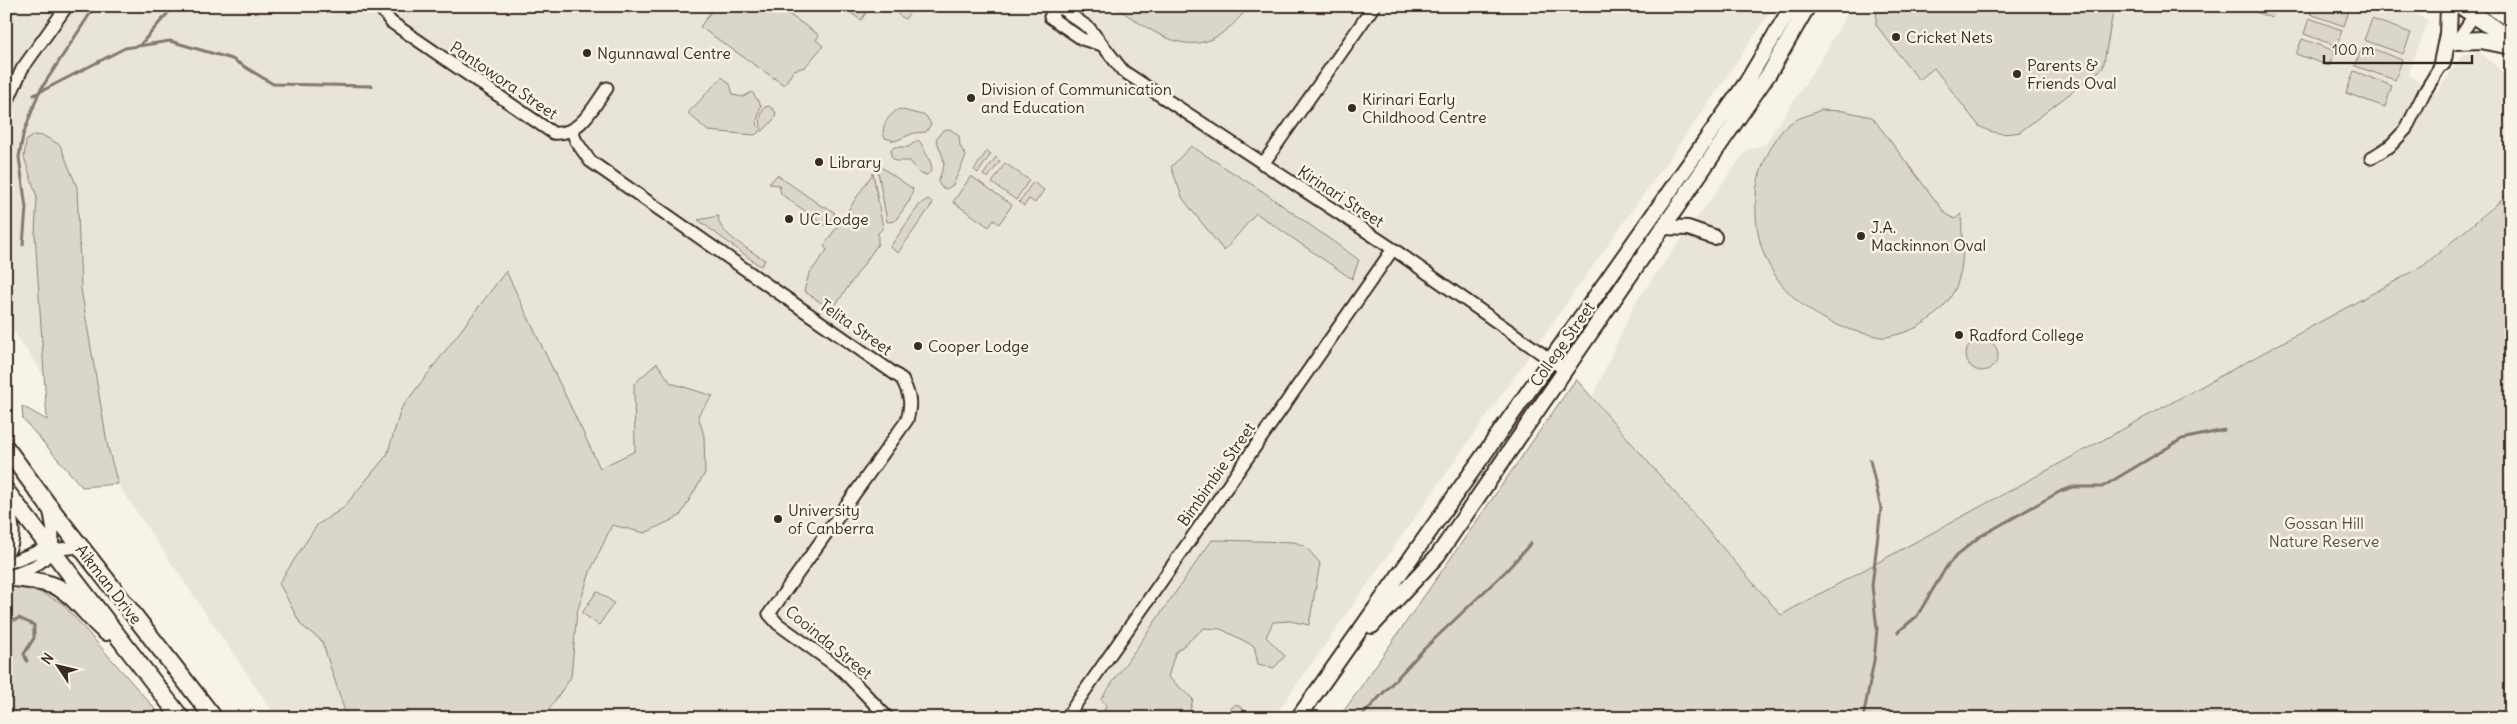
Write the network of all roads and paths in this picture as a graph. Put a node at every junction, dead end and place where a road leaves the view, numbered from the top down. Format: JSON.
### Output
{"nodes":[{"id":1,"x":67,"y":6,"type":"edge"},
{"id":2,"x":379,"y":6,"type":"edge"},
{"id":3,"x":1058,"y":6,"type":"edge"},
{"id":4,"x":1374,"y":6,"type":"edge"},
{"id":5,"x":1792,"y":6,"type":"edge"},
{"id":6,"x":1808,"y":6,"type":"edge"},
{"id":7,"x":2449,"y":6,"type":"edge"},
{"id":8,"x":2491,"y":6,"type":"edge"},
{"id":9,"x":2472,"y":9,"type":"edge"},
{"id":10,"x":2511,"y":19,"type":"edge"},
{"id":11,"x":2511,"y":40,"type":"edge"},
{"id":12,"x":2457,"y":41,"type":"junction"},
{"id":13,"x":2511,"y":46,"type":"edge"},
{"id":14,"x":2442,"y":63,"type":"junction"},
{"id":15,"x":607,"y":88,"type":"dead end"},
{"id":16,"x":6,"y":104,"type":"edge"},
{"id":17,"x":572,"y":130,"type":"junction"},
{"id":18,"x":2371,"y":158,"type":"dead end"},
{"id":19,"x":1263,"y":164,"type":"junction"},
{"id":20,"x":1664,"y":228,"type":"junction"},
{"id":21,"x":1714,"y":237,"type":"dead end"},
{"id":22,"x":1393,"y":249,"type":"junction"},
{"id":23,"x":1551,"y":359,"type":"junction"},
{"id":24,"x":1565,"y":370,"type":"junction"},
{"id":25,"x":6,"y":448,"type":"edge"},
{"id":26,"x":6,"y":492,"type":"edge"},
{"id":27,"x":48,"y":505,"type":"junction"},
{"id":28,"x":6,"y":508,"type":"edge"},
{"id":29,"x":80,"y":546,"type":"junction"},
{"id":30,"x":51,"y":549,"type":"junction"},
{"id":31,"x":6,"y":550,"type":"edge"},
{"id":32,"x":7,"y":573,"type":"edge"},
{"id":33,"x":769,"y":614,"type":"joint"},
{"id":34,"x":124,"y":645,"type":"junction"},
{"id":35,"x":1321,"y":684,"type":"junction"},
{"id":36,"x":181,"y":718,"type":"edge"},
{"id":37,"x":214,"y":718,"type":"edge"},
{"id":38,"x":888,"y":718,"type":"edge"},
{"id":39,"x":1066,"y":718,"type":"edge"},
{"id":40,"x":1298,"y":718,"type":"edge"}],
"edges":[{"from":1,"to":16,"type":"street"},
{"from":2,"to":17,"type":"street","name":"Pantowora Street"},
{"from":3,"to":19,"type":"street","name":"Kirinari Street"},
{"from":4,"to":19,"type":"street"},
{"from":5,"to":23,"type":"street","name":"College Street"},
{"from":6,"to":20,"type":"street","name":"College Street"},
{"from":7,"to":14,"type":"main road"},
{"from":8,"to":10,"type":"main road"},
{"from":9,"to":11,"type":"main road"},
{"from":9,"to":12,"type":"street"},
{"from":12,"to":13,"type":"main road"},
{"from":12,"to":14,"type":"street"},
{"from":14,"to":18,"type":"street"},
{"from":15,"to":17,"type":"street","name":"Pantowora Street"},
{"from":17,"to":33,"type":"street","name":"Telita Street"},
{"from":19,"to":22,"type":"street","name":"Kirinari Street"},
{"from":20,"to":21,"type":"street"},
{"from":20,"to":24,"type":"street","name":"College Street"},
{"from":22,"to":23,"type":"street","name":"Kirinari Street"},
{"from":22,"to":39,"type":"street","name":"Bimbimbie Street"},
{"from":23,"to":24,"type":"street","name":"Kirinari Street"},
{"from":23,"to":35,"type":"street","name":"College Street"},
{"from":24,"to":35,"type":"street","name":"College Street"},
{"from":25,"to":27,"type":"main road","name":"Aikman Drive"},
{"from":26,"to":30,"type":"main road","name":"Aikman Drive"},
{"from":27,"to":29,"type":"main road","name":"Aikman Drive"},
{"from":27,"to":30,"type":"street"},
{"from":28,"to":31,"type":"main road"},
{"from":29,"to":30,"type":"street"},
{"from":29,"to":37,"type":"main road","name":"Aikman Drive"},
{"from":30,"to":32,"type":"street"},
{"from":30,"to":34,"type":"main road","name":"Aikman Drive"},
{"from":32,"to":34,"type":"main road"},
{"from":33,"to":38,"type":"street","name":"Cooinda Street"},
{"from":34,"to":36,"type":"main road","name":"Aikman Drive"},
{"from":35,"to":40,"type":"street","name":"College Street"}]}
